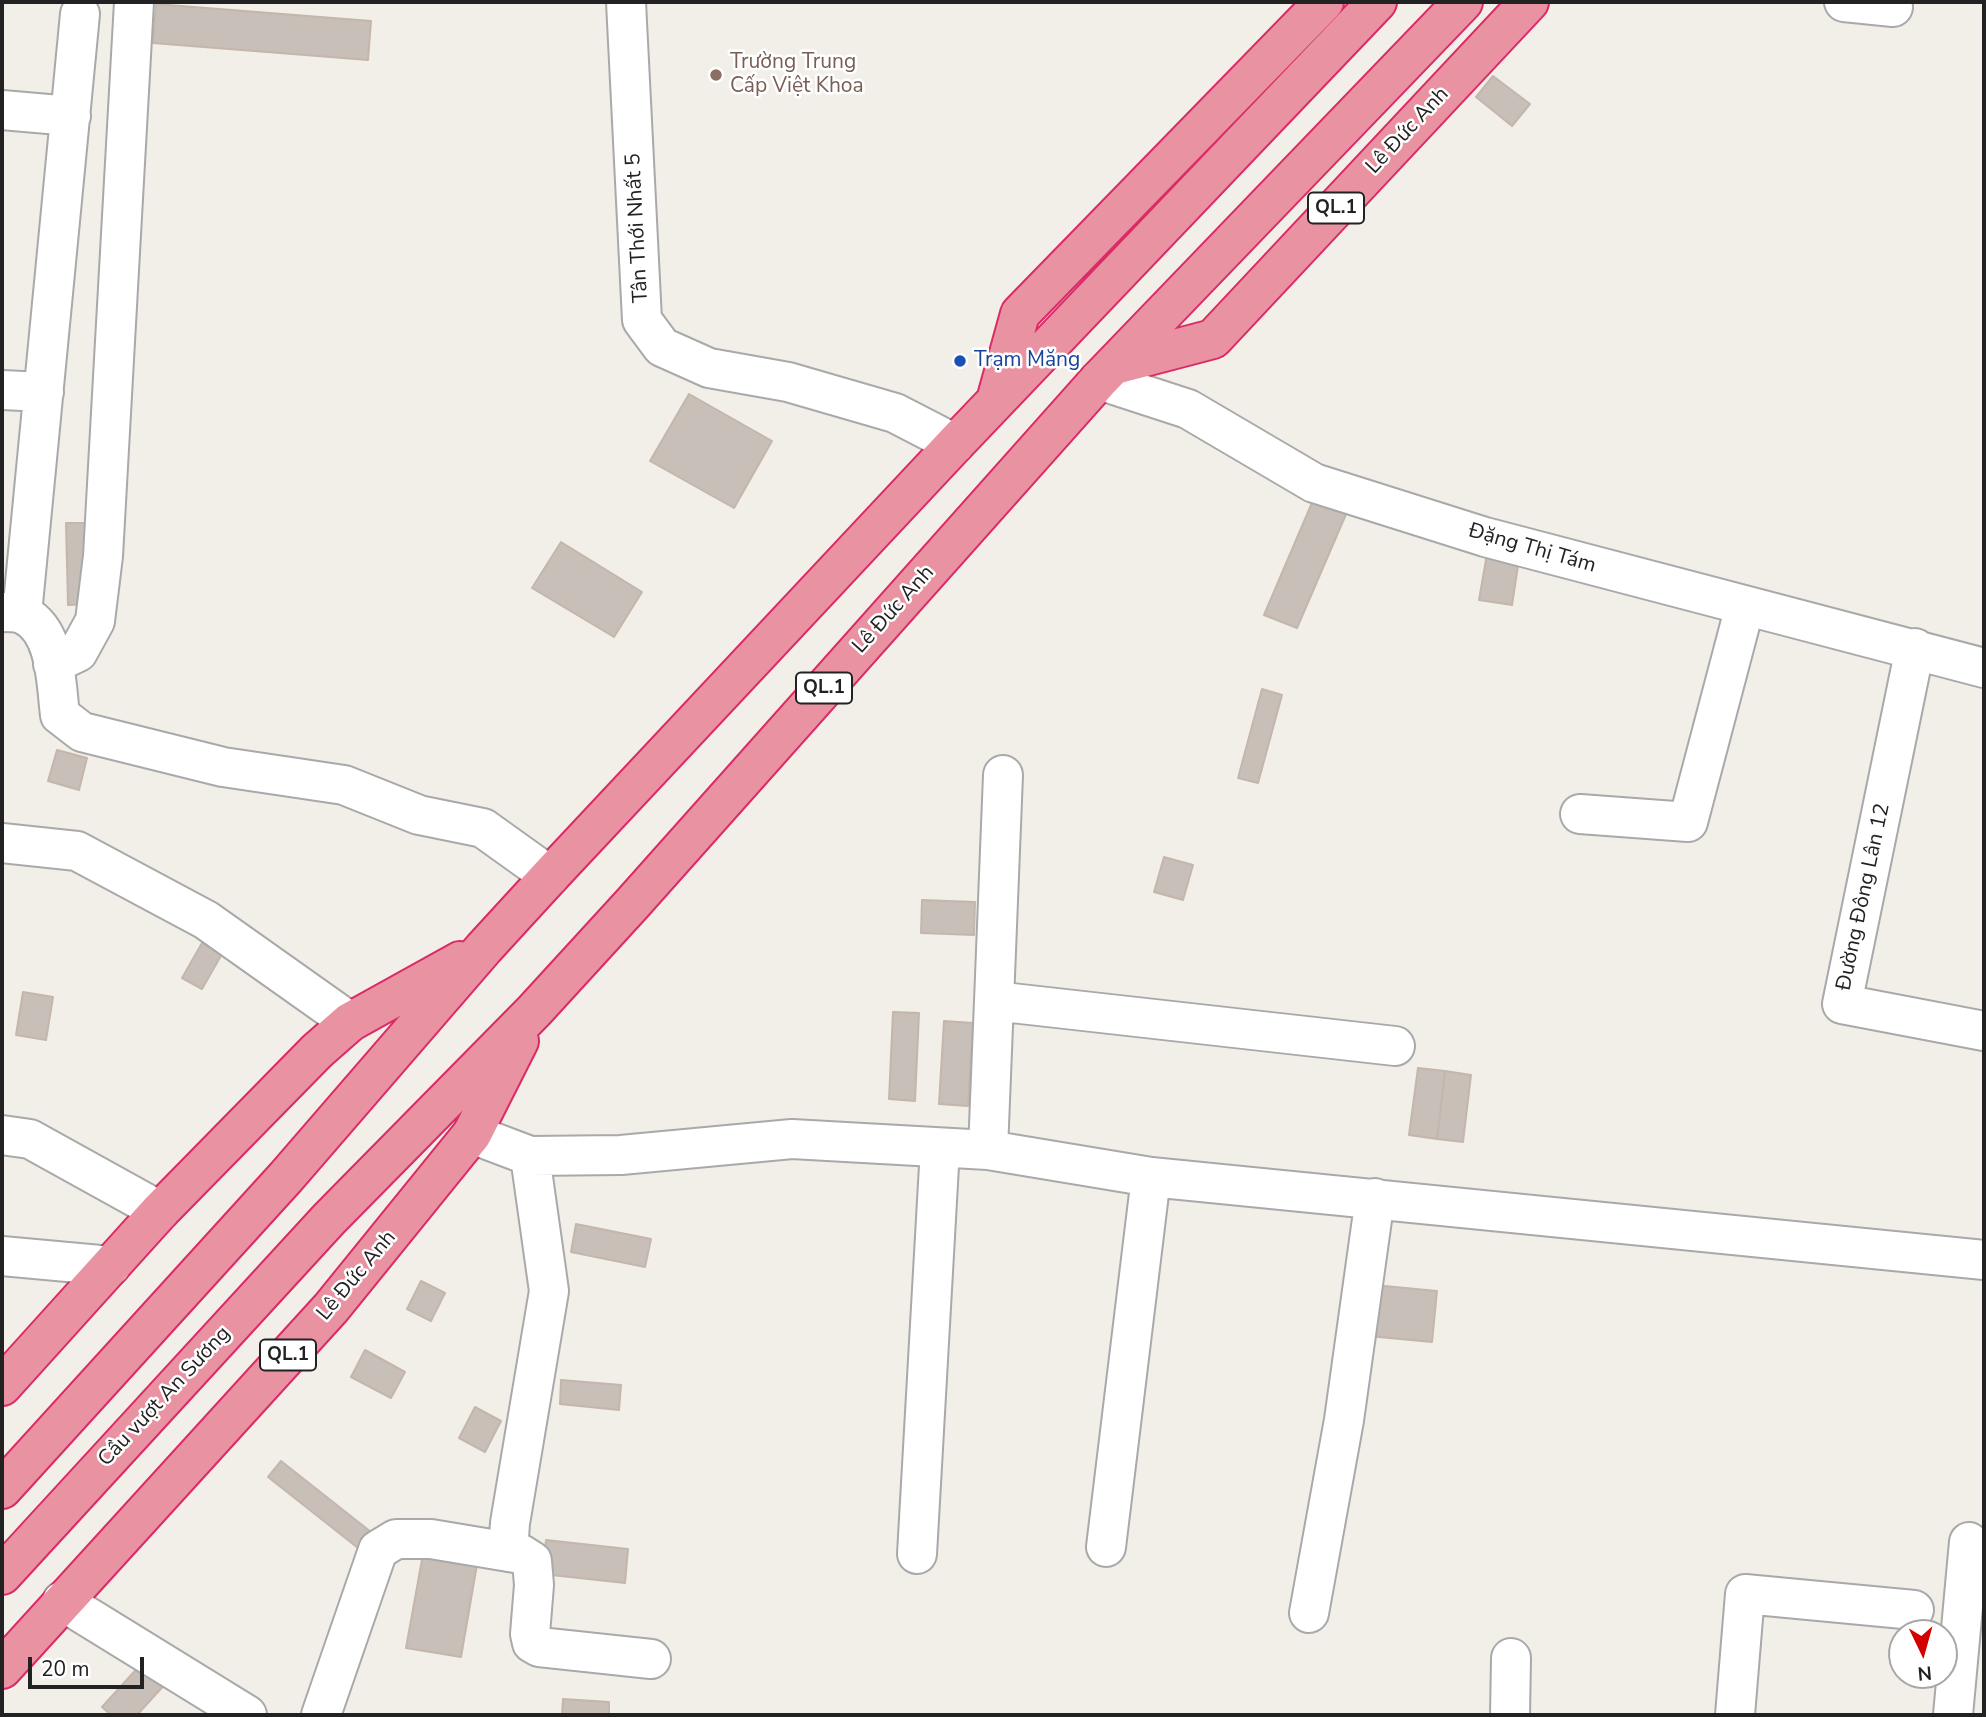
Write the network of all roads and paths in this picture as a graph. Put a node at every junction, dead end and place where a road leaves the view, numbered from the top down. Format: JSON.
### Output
{"nodes":[{"id":1,"x":134,"y":2,"type":"edge"},
{"id":2,"x":626,"y":2,"type":"edge"},
{"id":3,"x":1324,"y":2,"type":"edge"},
{"id":4,"x":1377,"y":2,"type":"edge"},
{"id":5,"x":1462,"y":2,"type":"edge"},
{"id":6,"x":1529,"y":2,"type":"edge"},
{"id":7,"x":1844,"y":2,"type":"edge"},
{"id":8,"x":1893,"y":7,"type":"dead end"},
{"id":9,"x":80,"y":14,"type":"dead end"},
{"id":10,"x":2,"y":110,"type":"edge"},
{"id":11,"x":71,"y":116,"type":"junction"},
{"id":12,"x":1107,"y":372,"type":"junction"},
{"id":13,"x":2,"y":390,"type":"edge"},
{"id":14,"x":44,"y":392,"type":"junction"},
{"id":15,"x":996,"y":402,"type":"junction"},
{"id":16,"x":956,"y":444,"type":"junction"},
{"id":17,"x":16,"y":533,"type":"edge"},
{"id":18,"x":1745,"y":606,"type":"junction"},
{"id":19,"x":12,"y":613,"type":"edge"},
{"id":20,"x":1915,"y":648,"type":"junction"},
{"id":21,"x":53,"y":664,"type":"junction"},
{"id":22,"x":1984,"y":668,"type":"edge"},
{"id":23,"x":1003,"y":775,"type":"dead end"},
{"id":24,"x":1580,"y":814,"type":"dead end"},
{"id":25,"x":2,"y":843,"type":"edge"},
{"id":26,"x":550,"y":876,"type":"junction"},
{"id":27,"x":484,"y":948,"type":"junction"},
{"id":28,"x":994,"y":1001,"type":"junction"},
{"id":29,"x":534,"y":1011,"type":"junction"},
{"id":30,"x":351,"y":1022,"type":"junction"},
{"id":31,"x":1984,"y":1031,"type":"edge"},
{"id":32,"x":1395,"y":1046,"type":"dead end"},
{"id":33,"x":472,"y":1134,"type":"junction"},
{"id":34,"x":2,"y":1135,"type":"edge"},
{"id":35,"x":940,"y":1147,"type":"junction"},
{"id":36,"x":988,"y":1150,"type":"junction"},
{"id":37,"x":530,"y":1156,"type":"junction"},
{"id":38,"x":1151,"y":1177,"type":"junction"},
{"id":39,"x":1375,"y":1198,"type":"junction"},
{"id":40,"x":160,"y":1211,"type":"junction"},
{"id":41,"x":329,"y":1219,"type":"joint"},
{"id":42,"x":2,"y":1256,"type":"edge"},
{"id":43,"x":1984,"y":1260,"type":"edge"},
{"id":44,"x":111,"y":1266,"type":"junction"},
{"id":45,"x":2,"y":1386,"type":"edge"},
{"id":46,"x":2,"y":1489,"type":"edge"},
{"id":47,"x":1969,"y":1542,"type":"dead end"},
{"id":48,"x":1106,"y":1547,"type":"dead end"},
{"id":49,"x":508,"y":1552,"type":"junction"},
{"id":50,"x":918,"y":1553,"type":"dead end"},
{"id":51,"x":2,"y":1575,"type":"edge"},
{"id":52,"x":62,"y":1601,"type":"junction"},
{"id":53,"x":1914,"y":1610,"type":"dead end"},
{"id":54,"x":1309,"y":1613,"type":"dead end"},
{"id":55,"x":1511,"y":1658,"type":"dead end"},
{"id":56,"x":651,"y":1659,"type":"dead end"},
{"id":57,"x":2,"y":1669,"type":"edge"},
{"id":58,"x":247,"y":1715,"type":"edge"},
{"id":59,"x":321,"y":1715,"type":"edge"},
{"id":60,"x":1510,"y":1715,"type":"edge"},
{"id":61,"x":1735,"y":1715,"type":"edge"},
{"id":62,"x":1953,"y":1715,"type":"edge"}],
"edges":[{"from":1,"to":21,"type":"street"},
{"from":2,"to":16,"type":"street","name":"Tân Thới Nhất 5"},
{"from":3,"to":15,"type":"highway"},
{"from":4,"to":15,"type":"highway"},
{"from":5,"to":12,"type":"highway","name":"Lê Đức Anh","number":"QL.1"},
{"from":6,"to":12,"type":"highway","name":"Lê Đức Anh","number":"QL.1"},
{"from":7,"to":8,"type":"street"},
{"from":9,"to":11,"type":"street"},
{"from":10,"to":11,"type":"street"},
{"from":11,"to":14,"type":"street"},
{"from":12,"to":18,"type":"street","name":"Đặng Thị Tám"},
{"from":12,"to":29,"type":"highway","name":"Lê Đức Anh","number":"QL.1"},
{"from":13,"to":14,"type":"street"},
{"from":14,"to":17,"type":"street"},
{"from":15,"to":16,"type":"highway"},
{"from":16,"to":26,"type":"highway"},
{"from":17,"to":19,"type":"street"},
{"from":18,"to":20,"type":"street","name":"Đặng Thị Tám"},
{"from":18,"to":24,"type":"street"},
{"from":19,"to":21,"type":"street"},
{"from":20,"to":22,"type":"street","name":"Đặng Thị Tám"},
{"from":20,"to":31,"type":"street","name":"Đường Đông Lân 12"},
{"from":21,"to":26,"type":"street"},
{"from":23,"to":28,"type":"street"},
{"from":25,"to":30,"type":"street"},
{"from":26,"to":27,"type":"highway"},
{"from":27,"to":30,"type":"highway"},
{"from":27,"to":46,"type":"highway"},
{"from":28,"to":32,"type":"street"},
{"from":28,"to":36,"type":"street"},
{"from":29,"to":33,"type":"highway","name":"Lê Đức Anh","number":"QL.1"},
{"from":29,"to":41,"type":"highway","name":"Lê Đức Anh","number":"QL.1"},
{"from":30,"to":40,"type":"highway"},
{"from":33,"to":37,"type":"street"},
{"from":33,"to":52,"type":"highway","name":"Lê Đức Anh","number":"QL.1"},
{"from":34,"to":40,"type":"street"},
{"from":35,"to":36,"type":"street"},
{"from":35,"to":37,"type":"street"},
{"from":35,"to":50,"type":"street"},
{"from":36,"to":38,"type":"street"},
{"from":37,"to":49,"type":"street"},
{"from":38,"to":39,"type":"street"},
{"from":38,"to":48,"type":"street"},
{"from":39,"to":43,"type":"street"},
{"from":39,"to":54,"type":"street"},
{"from":40,"to":44,"type":"highway"},
{"from":41,"to":51,"type":"highway","name":"Cầu vượt An Sương","number":"QL.1"},
{"from":42,"to":44,"type":"street"},
{"from":44,"to":45,"type":"highway"},
{"from":47,"to":62,"type":"street"},
{"from":49,"to":56,"type":"street"},
{"from":49,"to":59,"type":"street"},
{"from":52,"to":57,"type":"highway","name":"Lê Đức Anh","number":"QL.1"},
{"from":52,"to":58,"type":"street"},
{"from":53,"to":61,"type":"street"},
{"from":55,"to":60,"type":"street"}]}
